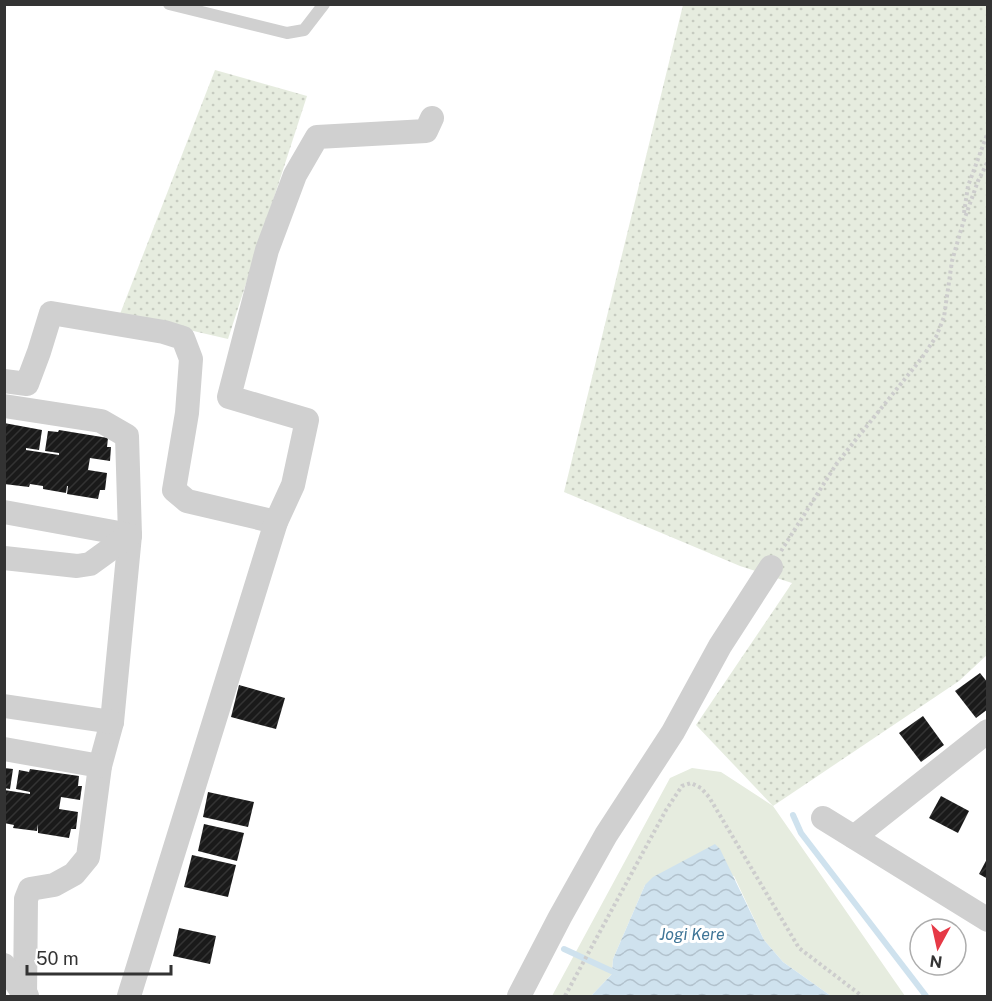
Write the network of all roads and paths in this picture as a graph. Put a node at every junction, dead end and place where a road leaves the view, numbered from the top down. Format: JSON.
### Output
{"nodes":[{"id":1,"x":169,"y":4,"type":"edge"},
{"id":2,"x":324,"y":4,"type":"edge"},
{"id":3,"x":432,"y":118,"type":"dead end"},
{"id":4,"x":987,"y":132,"type":"edge"},
{"id":5,"x":987,"y":161,"type":"edge"},
{"id":6,"x":963,"y":223,"type":"junction"},
{"id":7,"x":4,"y":381,"type":"edge"},
{"id":8,"x":4,"y":406,"type":"edge"},
{"id":9,"x":4,"y":512,"type":"edge"},
{"id":10,"x":276,"y":522,"type":"junction"},
{"id":11,"x":130,"y":535,"type":"junction"},
{"id":12,"x":4,"y":558,"type":"edge"},
{"id":13,"x":771,"y":567,"type":"joint"},
{"id":14,"x":4,"y":706,"type":"edge"},
{"id":15,"x":112,"y":722,"type":"junction"},
{"id":16,"x":984,"y":737,"type":"edge"},
{"id":17,"x":4,"y":748,"type":"edge"},
{"id":18,"x":100,"y":766,"type":"junction"},
{"id":19,"x":824,"y":818,"type":"dead end"},
{"id":20,"x":854,"y":837,"type":"junction"},
{"id":21,"x":987,"y":920,"type":"edge"},
{"id":22,"x":4,"y":965,"type":"edge"},
{"id":23,"x":26,"y":996,"type":"edge"},
{"id":24,"x":129,"y":996,"type":"edge"},
{"id":25,"x":519,"y":996,"type":"edge"},
{"id":26,"x":565,"y":996,"type":"edge"},
{"id":27,"x":862,"y":996,"type":"edge"}],
"edges":[{"from":1,"to":2,"type":"lane"},
{"from":3,"to":10,"type":"street"},
{"from":4,"to":6,"type":"path"},
{"from":5,"to":6,"type":"path"},
{"from":6,"to":13,"type":"path"},
{"from":7,"to":10,"type":"street"},
{"from":8,"to":11,"type":"street"},
{"from":9,"to":11,"type":"street"},
{"from":10,"to":24,"type":"street"},
{"from":11,"to":12,"type":"street"},
{"from":11,"to":15,"type":"street"},
{"from":13,"to":25,"type":"street"},
{"from":14,"to":15,"type":"street"},
{"from":15,"to":18,"type":"street"},
{"from":16,"to":20,"type":"street"},
{"from":17,"to":18,"type":"street"},
{"from":18,"to":23,"type":"street"},
{"from":19,"to":20,"type":"street"},
{"from":20,"to":21,"type":"street"},
{"from":22,"to":23,"type":"street"},
{"from":26,"to":27,"type":"path"}]}
